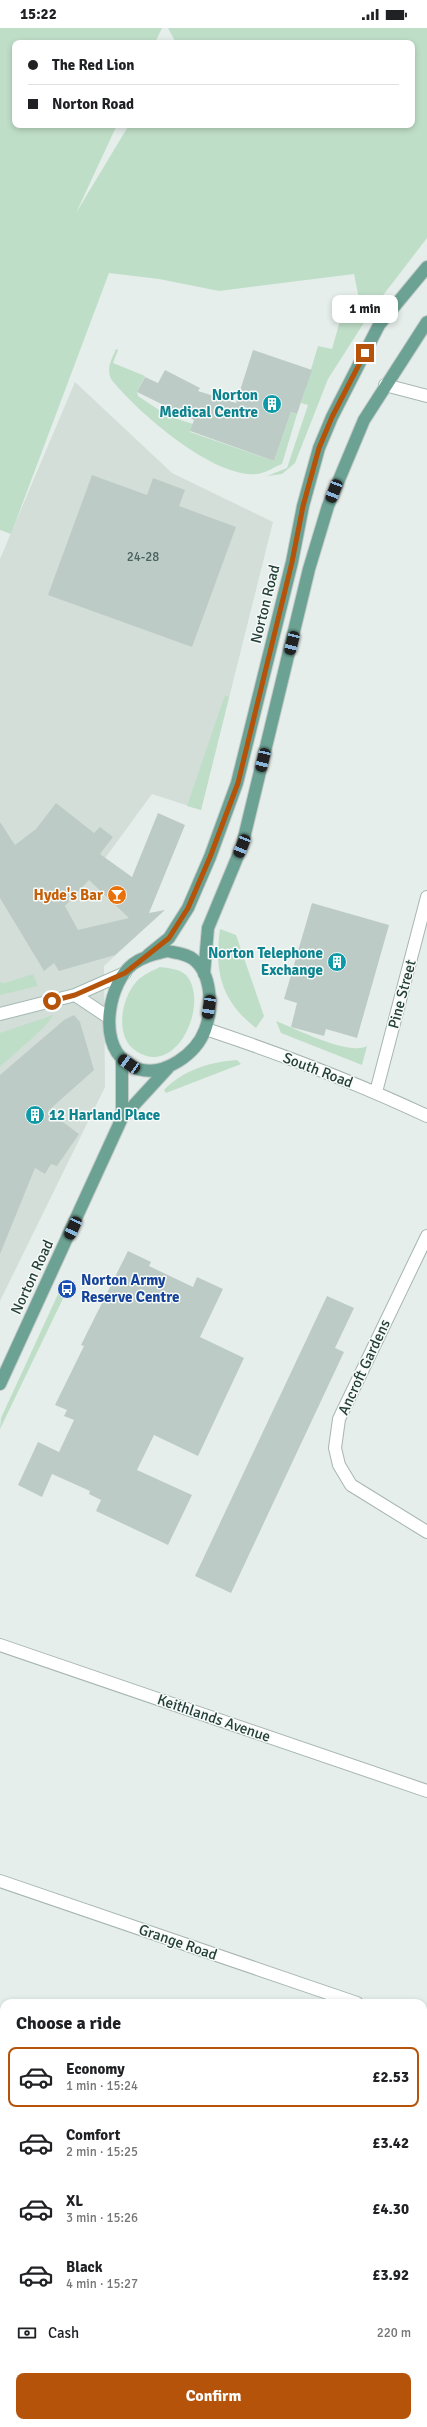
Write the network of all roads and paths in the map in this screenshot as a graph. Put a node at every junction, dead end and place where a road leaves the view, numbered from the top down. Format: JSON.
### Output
{"nodes":[{"id":1,"x":427,"y":267,"type":"edge"},
{"id":2,"x":427,"y":322,"type":"edge"},
{"id":3,"x":385,"y":385,"type":"junction"},
{"id":4,"x":427,"y":396,"type":"edge"},
{"id":5,"x":427,"y":897,"type":"edge"},
{"id":6,"x":148,"y":955,"type":"junction"},
{"id":7,"x":125,"y":973,"type":"junction"},
{"id":8,"x":204,"y":974,"type":"junction"},
{"id":9,"x":75,"y":995,"type":"junction"},
{"id":10,"x":0,"y":1014,"type":"edge"},
{"id":11,"x":108,"y":1017,"type":"junction"},
{"id":12,"x":206,"y":1029,"type":"junction"},
{"id":13,"x":122,"y":1058,"type":"junction"},
{"id":14,"x":168,"y":1068,"type":"junction"},
{"id":15,"x":376,"y":1092,"type":"junction"},
{"id":16,"x":427,"y":1116,"type":"edge"},
{"id":17,"x":122,"y":1118,"type":"junction"},
{"id":18,"x":427,"y":1236,"type":"edge"},
{"id":19,"x":0,"y":1384,"type":"edge"},
{"id":20,"x":427,"y":1532,"type":"edge"},
{"id":21,"x":0,"y":1645,"type":"edge"},
{"id":22,"x":427,"y":1791,"type":"edge"},
{"id":23,"x":0,"y":1881,"type":"edge"},
{"id":24,"x":345,"y":1999,"type":"edge"}],
"edges":[{"from":1,"to":6,"type":"main road","name":"Norton Road"},
{"from":2,"to":3,"type":"main road"},
{"from":3,"to":4,"type":"street"},
{"from":3,"to":8,"type":"main road"},
{"from":5,"to":15,"type":"street","name":"Pine Street"},
{"from":6,"to":7,"type":"main road"},
{"from":6,"to":8,"type":"main road"},
{"from":7,"to":9,"type":"street"},
{"from":7,"to":11,"type":"main road"},
{"from":8,"to":12,"type":"main road"},
{"from":9,"to":10,"type":"street"},
{"from":9,"to":11,"type":"street"},
{"from":11,"to":13,"type":"main road"},
{"from":12,"to":14,"type":"main road"},
{"from":12,"to":15,"type":"street","name":"South Road"},
{"from":13,"to":14,"type":"main road"},
{"from":13,"to":17,"type":"main road","name":"Norton Road"},
{"from":14,"to":17,"type":"main road","name":"Norton Road"},
{"from":15,"to":16,"type":"street","name":"South Road"},
{"from":17,"to":19,"type":"main road","name":"Norton Road"},
{"from":18,"to":20,"type":"street","name":"Ancroft Gardens"},
{"from":21,"to":22,"type":"street","name":"Keithlands Avenue"},
{"from":23,"to":24,"type":"street","name":"Grange Road"}]}
